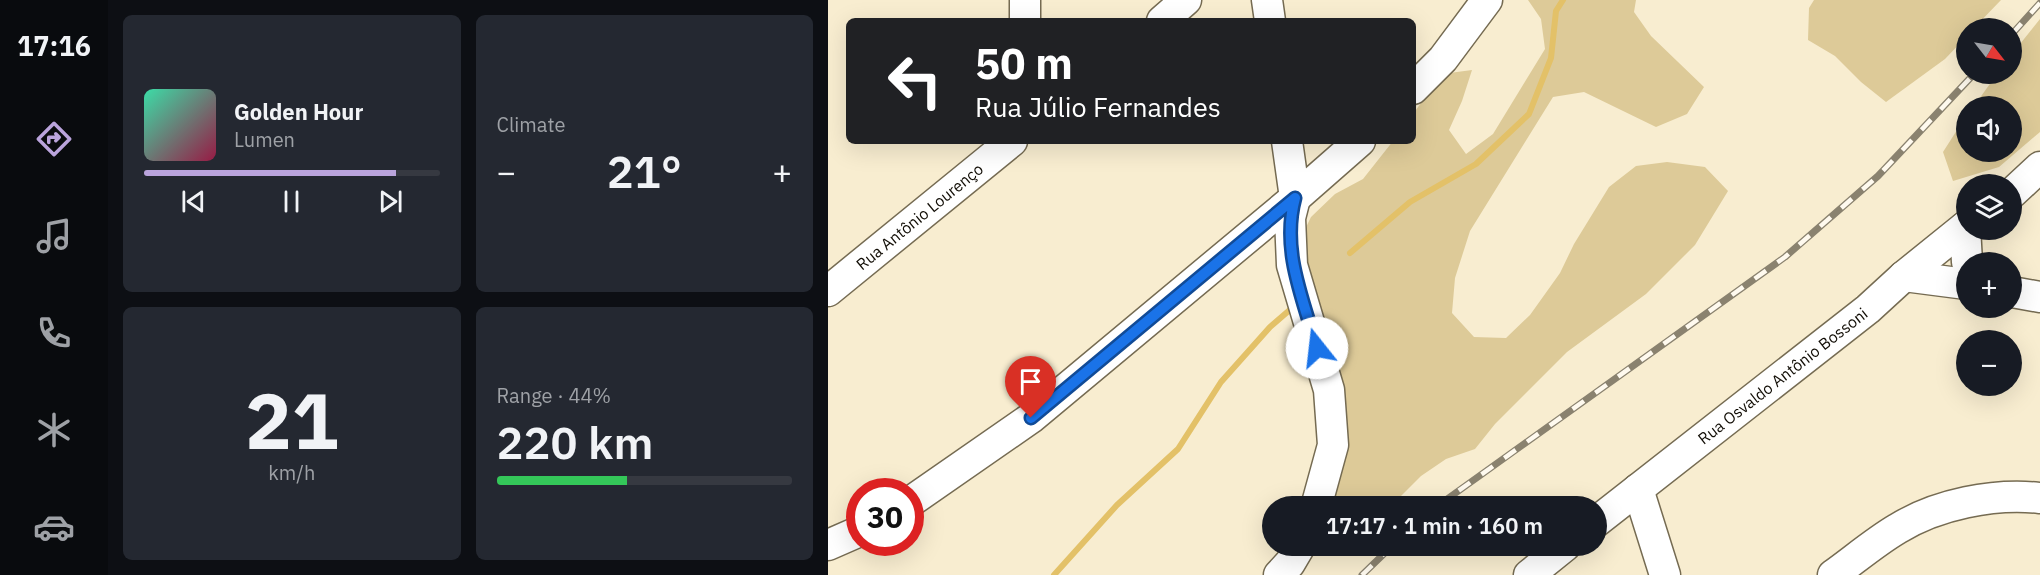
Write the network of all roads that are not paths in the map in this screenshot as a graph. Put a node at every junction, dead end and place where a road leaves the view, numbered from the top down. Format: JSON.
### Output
{"nodes":[{"id":1,"x":1025,"y":0,"type":"edge"},
{"id":2,"x":1186,"y":0,"type":"edge"},
{"id":3,"x":1267,"y":0,"type":"edge"},
{"id":4,"x":1487,"y":0,"type":"edge"},
{"id":5,"x":1025,"y":18,"type":"edge"},
{"id":6,"x":1165,"y":18,"type":"edge"},
{"id":7,"x":1270,"y":18,"type":"edge"},
{"id":8,"x":1416,"y":86,"type":"edge"},
{"id":9,"x":1008,"y":144,"type":"edge"},
{"id":10,"x":1287,"y":144,"type":"edge"},
{"id":11,"x":1357,"y":144,"type":"edge"},
{"id":12,"x":2040,"y":167,"type":"edge"},
{"id":13,"x":2022,"y":184,"type":"edge"},
{"id":14,"x":1295,"y":198,"type":"junction"},
{"id":15,"x":1956,"y":235,"type":"edge"},
{"id":16,"x":1904,"y":276,"type":"junction"},
{"id":17,"x":1956,"y":283,"type":"edge"},
{"id":18,"x":828,"y":291,"type":"edge"},
{"id":19,"x":2022,"y":294,"type":"edge"},
{"id":20,"x":2040,"y":297,"type":"edge"},
{"id":21,"x":1638,"y":489,"type":"junction"},
{"id":22,"x":924,"y":492,"type":"edge"},
{"id":23,"x":1319,"y":496,"type":"edge"},
{"id":24,"x":2040,"y":498,"type":"edge"},
{"id":25,"x":1607,"y":513,"type":"edge"},
{"id":26,"x":846,"y":537,"type":"edge"},
{"id":27,"x":828,"y":545,"type":"edge"},
{"id":28,"x":1294,"y":556,"type":"edge"},
{"id":29,"x":1553,"y":556,"type":"edge"},
{"id":30,"x":1279,"y":575,"type":"edge"},
{"id":31,"x":1529,"y":575,"type":"edge"},
{"id":32,"x":1665,"y":575,"type":"edge"},
{"id":33,"x":1833,"y":575,"type":"edge"}],
"edges":[{"from":1,"to":5,"type":"street"},
{"from":2,"to":6,"type":"street"},
{"from":3,"to":7,"type":"street"},
{"from":4,"to":8,"type":"street"},
{"from":9,"to":18,"type":"street","name":"Rua Antônio Lourenço"},
{"from":10,"to":14,"type":"street"},
{"from":11,"to":14,"type":"street"},
{"from":12,"to":13,"type":"street"},
{"from":14,"to":22,"type":"street"},
{"from":14,"to":23,"type":"street"},
{"from":15,"to":16,"type":"street","name":"Rua Osvaldo Antônio Bossoni"},
{"from":16,"to":17,"type":"street"},
{"from":16,"to":21,"type":"street","name":"Rua Osvaldo Antônio Bossoni"},
{"from":19,"to":20,"type":"street"},
{"from":21,"to":25,"type":"street","name":"Rua Osvaldo Antônio Bossoni"},
{"from":21,"to":32,"type":"street"},
{"from":24,"to":33,"type":"street"},
{"from":26,"to":27,"type":"street"},
{"from":28,"to":30,"type":"street"},
{"from":29,"to":31,"type":"street"}]}
